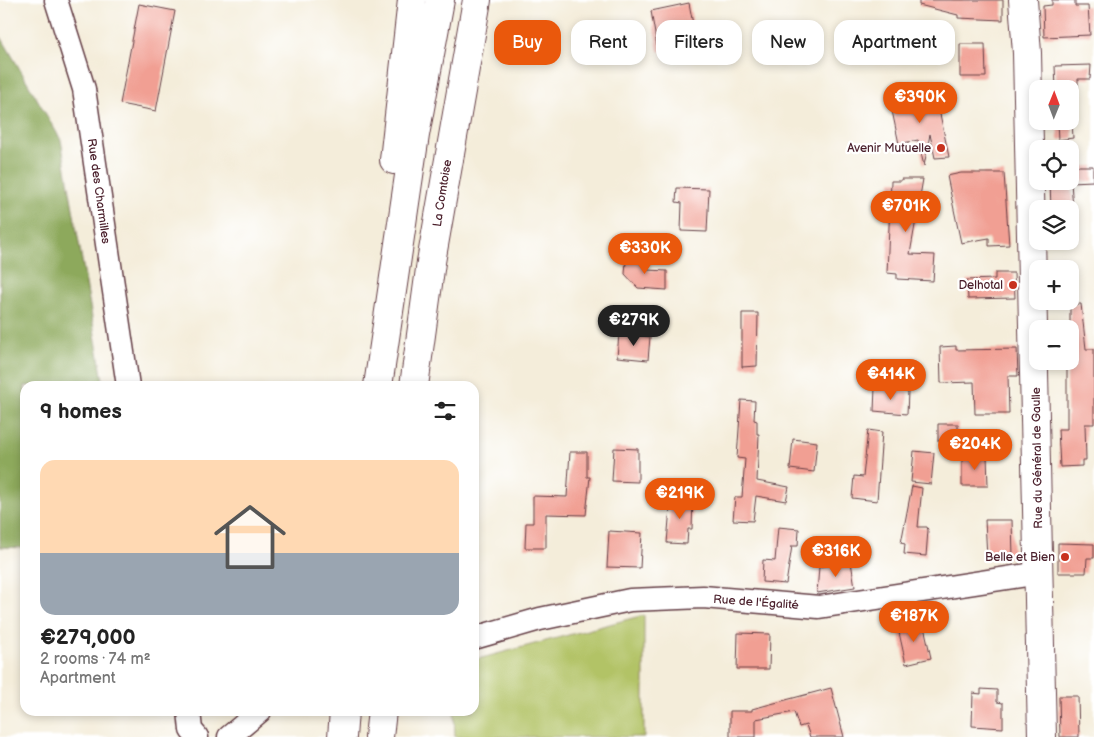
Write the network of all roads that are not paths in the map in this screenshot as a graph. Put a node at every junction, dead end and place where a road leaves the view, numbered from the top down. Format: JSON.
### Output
{"nodes":[{"id":1,"x":56,"y":0,"type":"edge"},
{"id":2,"x":412,"y":0,"type":"edge"},
{"id":3,"x":440,"y":0,"type":"edge"},
{"id":4,"x":477,"y":0,"type":"edge"},
{"id":5,"x":485,"y":0,"type":"edge"},
{"id":6,"x":1023,"y":0,"type":"edge"},
{"id":7,"x":458,"y":101,"type":"junction"},
{"id":8,"x":127,"y":381,"type":"edge"},
{"id":9,"x":377,"y":381,"type":"edge"},
{"id":10,"x":378,"y":381,"type":"edge"},
{"id":11,"x":415,"y":381,"type":"edge"},
{"id":12,"x":1040,"y":573,"type":"junction"},
{"id":13,"x":479,"y":636,"type":"edge"},
{"id":14,"x":189,"y":716,"type":"edge"},
{"id":15,"x":254,"y":716,"type":"edge"},
{"id":16,"x":344,"y":716,"type":"edge"},
{"id":17,"x":382,"y":716,"type":"edge"},
{"id":18,"x":197,"y":737,"type":"edge"},
{"id":19,"x":229,"y":737,"type":"edge"},
{"id":20,"x":342,"y":737,"type":"edge"},
{"id":21,"x":380,"y":737,"type":"edge"},
{"id":22,"x":1042,"y":737,"type":"edge"}],
"edges":[{"from":1,"to":8,"type":"street","name":"Rue des Charmilles"},
{"from":2,"to":9,"type":"main road"},
{"from":3,"to":10,"type":"main road"},
{"from":4,"to":7,"type":"main road","name":"La Comtoise"},
{"from":5,"to":7,"type":"main road"},
{"from":6,"to":12,"type":"main road","name":"Rue du Général de Gaulle"},
{"from":7,"to":11,"type":"main road","name":"La Comtoise"},
{"from":12,"to":13,"type":"street","name":"Rue de l'Égalité"},
{"from":12,"to":22,"type":"main road","name":"Rue du Général de Gaulle"},
{"from":14,"to":18,"type":"street"},
{"from":15,"to":19,"type":"street"},
{"from":16,"to":20,"type":"main road"},
{"from":17,"to":21,"type":"main road"}]}
